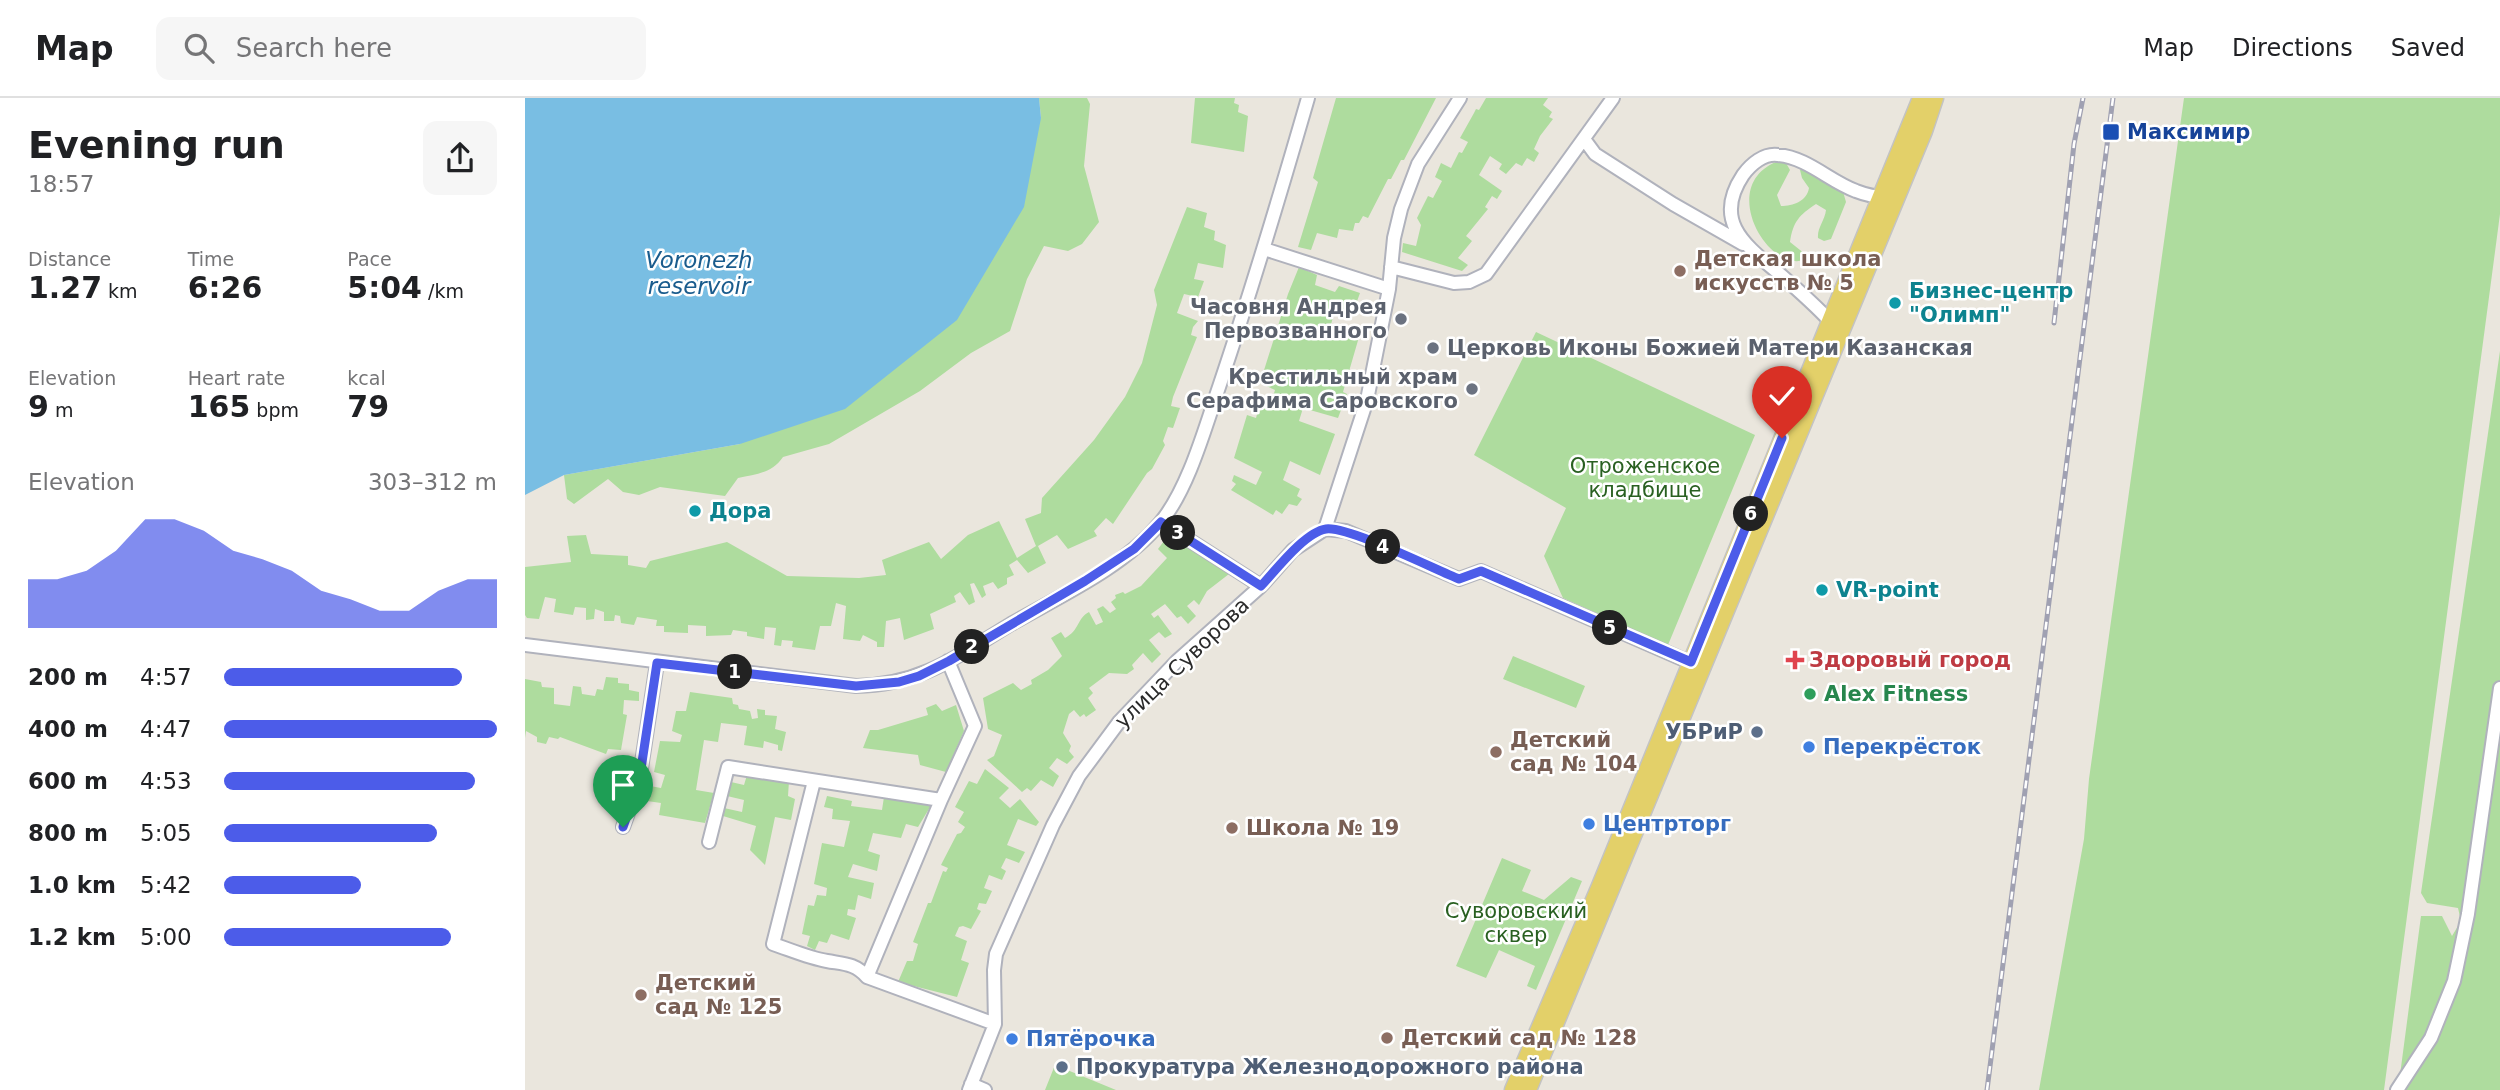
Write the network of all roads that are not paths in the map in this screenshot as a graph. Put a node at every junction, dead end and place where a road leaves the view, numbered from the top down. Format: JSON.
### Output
{"nodes":[{"id":1,"x":1308,"y":98,"type":"edge"},
{"id":2,"x":1460,"y":98,"type":"edge"},
{"id":3,"x":1613,"y":98,"type":"edge"},
{"id":4,"x":1921,"y":98,"type":"edge"},
{"id":5,"x":1935,"y":98,"type":"edge"},
{"id":6,"x":1584,"y":139,"type":"junction"},
{"id":7,"x":1887,"y":198,"type":"junction"},
{"id":8,"x":1731,"y":199,"type":"junction"},
{"id":9,"x":1700,"y":220,"type":"junction"},
{"id":10,"x":1745,"y":245,"type":"junction"},
{"id":11,"x":1264,"y":249,"type":"junction"},
{"id":12,"x":1391,"y":267,"type":"junction"},
{"id":13,"x":1389,"y":289,"type":"junction"},
{"id":14,"x":1829,"y":320,"type":"junction"},
{"id":15,"x":1832,"y":352,"type":"junction"},
{"id":16,"x":1161,"y":522,"type":"junction"},
{"id":17,"x":1325,"y":529,"type":"junction"},
{"id":18,"x":1261,"y":586,"type":"junction"},
{"id":19,"x":525,"y":645,"type":"edge"},
{"id":20,"x":949,"y":661,"type":"junction"},
{"id":21,"x":657,"y":663,"type":"junction"},
{"id":22,"x":1697,"y":665,"type":"junction"},
{"id":23,"x":2500,"y":688,"type":"edge"},
{"id":24,"x":814,"y":781,"type":"junction"},
{"id":25,"x":941,"y":800,"type":"junction"},
{"id":26,"x":623,"y":827,"type":"dead end"},
{"id":27,"x":709,"y":842,"type":"dead end"},
{"id":28,"x":867,"y":977,"type":"junction"},
{"id":29,"x":995,"y":1024,"type":"junction"},
{"id":30,"x":970,"y":1087,"type":"edge"},
{"id":31,"x":985,"y":1090,"type":"edge"},
{"id":32,"x":1513,"y":1090,"type":"edge"},
{"id":33,"x":1528,"y":1090,"type":"edge"},
{"id":34,"x":2397,"y":1090,"type":"edge"}],
"edges":[{"from":1,"to":11,"type":"street"},
{"from":2,"to":12,"type":"street"},
{"from":3,"to":6,"type":"street"},
{"from":4,"to":7,"type":"main road"},
{"from":5,"to":7,"type":"main road"},
{"from":6,"to":9,"type":"street"},
{"from":6,"to":12,"type":"street"},
{"from":7,"to":8,"type":"street"},
{"from":7,"to":14,"type":"main road"},
{"from":7,"to":15,"type":"main road"},
{"from":8,"to":9,"type":"street"},
{"from":8,"to":10,"type":"street"},
{"from":9,"to":10,"type":"street"},
{"from":10,"to":14,"type":"street"},
{"from":11,"to":13,"type":"street"},
{"from":11,"to":16,"type":"street"},
{"from":12,"to":13,"type":"street"},
{"from":13,"to":17,"type":"street"},
{"from":14,"to":15,"type":"main road"},
{"from":14,"to":22,"type":"main road"},
{"from":15,"to":22,"type":"main road"},
{"from":16,"to":18,"type":"street"},
{"from":16,"to":20,"type":"street"},
{"from":17,"to":18,"type":"street","name":"улица Суворова"},
{"from":17,"to":22,"type":"street"},
{"from":18,"to":29,"type":"street","name":"улица Суворова"},
{"from":19,"to":21,"type":"street"},
{"from":20,"to":21,"type":"street"},
{"from":20,"to":25,"type":"street"},
{"from":21,"to":26,"type":"street"},
{"from":22,"to":32,"type":"main road"},
{"from":22,"to":33,"type":"main road"},
{"from":23,"to":34,"type":"street"},
{"from":24,"to":25,"type":"street"},
{"from":24,"to":27,"type":"street"},
{"from":24,"to":28,"type":"street"},
{"from":25,"to":28,"type":"street"},
{"from":28,"to":29,"type":"street"},
{"from":29,"to":30,"type":"street","name":"улица Суворова"},
{"from":30,"to":31,"type":"street"}]}
